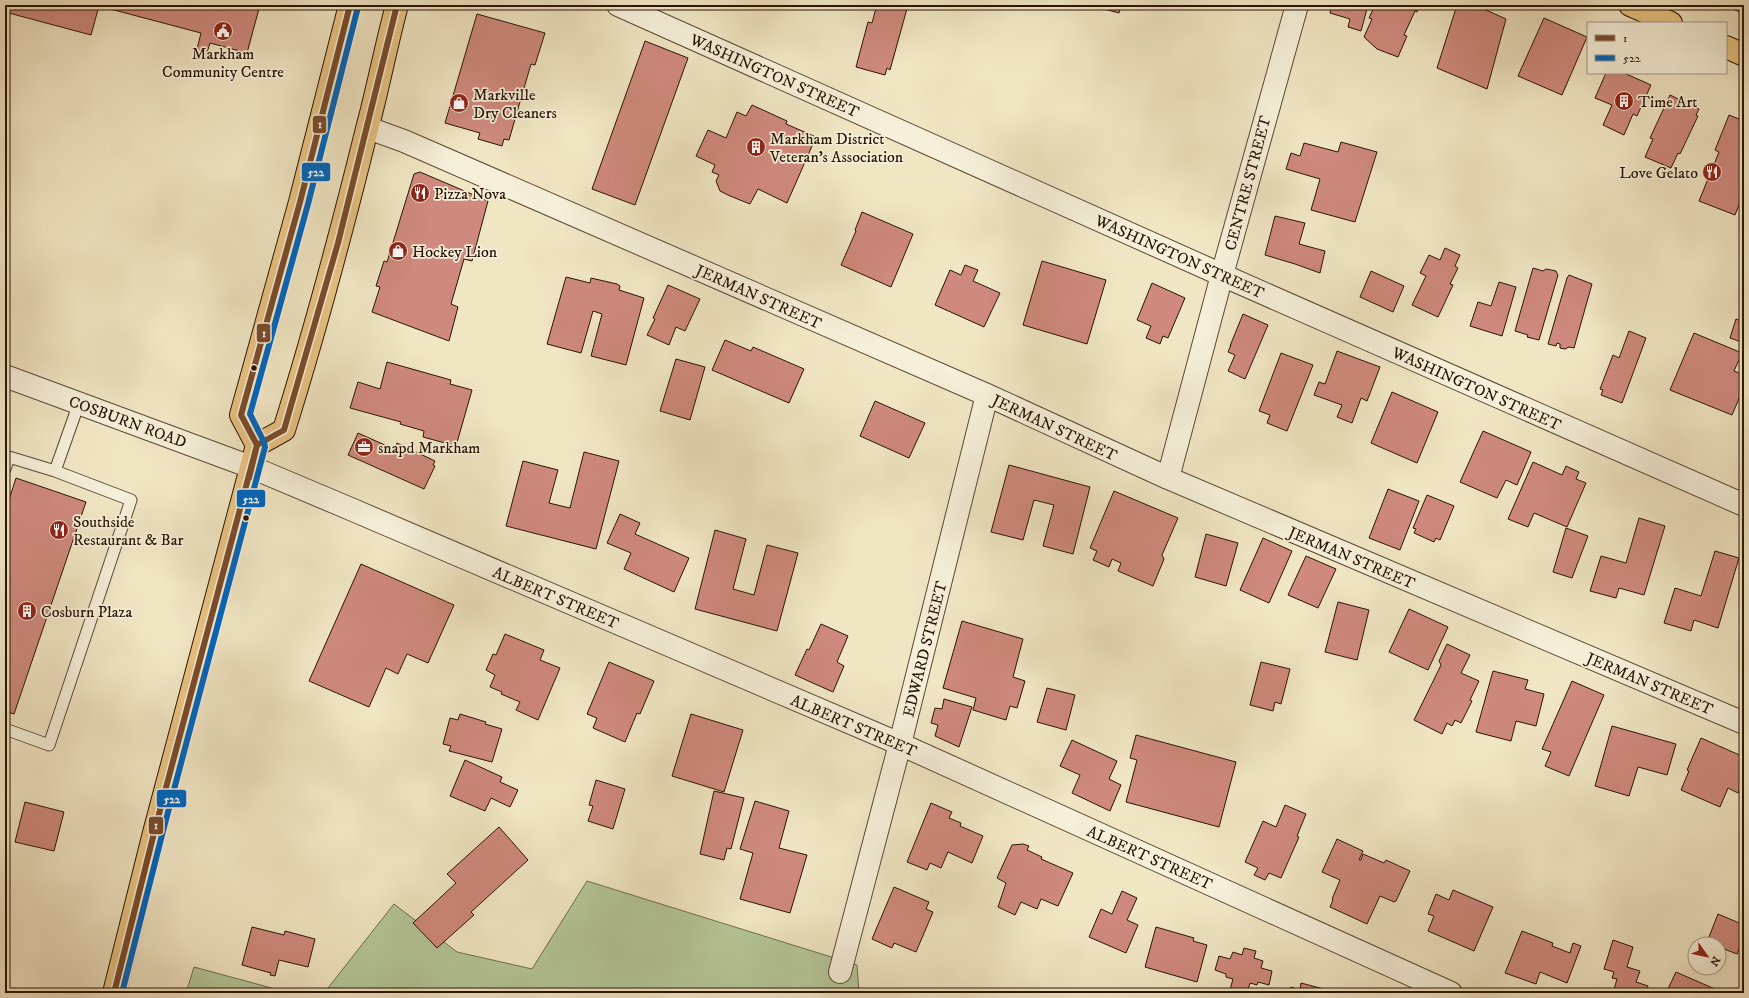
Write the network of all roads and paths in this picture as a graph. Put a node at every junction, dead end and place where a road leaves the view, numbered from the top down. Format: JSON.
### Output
{"nodes":[{"id":1,"x":350,"y":5,"type":"edge"},
{"id":2,"x":397,"y":5,"type":"edge"},
{"id":3,"x":618,"y":5,"type":"edge"},
{"id":4,"x":1297,"y":5,"type":"edge"},
{"id":5,"x":1630,"y":5,"type":"edge"},
{"id":6,"x":1669,"y":22,"type":"edge"},
{"id":7,"x":1727,"y":47,"type":"edge"},
{"id":8,"x":1744,"y":55,"type":"edge"},
{"id":9,"x":368,"y":128,"type":"junction"},
{"id":10,"x":1222,"y":275,"type":"junction"},
{"id":11,"x":5,"y":376,"type":"edge"},
{"id":12,"x":987,"y":395,"type":"junction"},
{"id":13,"x":79,"y":403,"type":"junction"},
{"id":14,"x":257,"y":445,"type":"junction"},
{"id":15,"x":251,"y":467,"type":"junction"},
{"id":16,"x":5,"y":469,"type":"edge"},
{"id":17,"x":55,"y":470,"type":"junction"},
{"id":18,"x":1168,"y":478,"type":"junction"},
{"id":19,"x":1744,"y":505,"type":"edge"},
{"id":20,"x":1744,"y":723,"type":"edge"},
{"id":21,"x":5,"y":729,"type":"edge"},
{"id":22,"x":900,"y":744,"type":"junction"},
{"id":23,"x":840,"y":972,"type":"dead end"},
{"id":24,"x":1420,"y":986,"type":"edge"},
{"id":25,"x":114,"y":993,"type":"edge"},
{"id":26,"x":1451,"y":993,"type":"edge"}],
"edges":[{"from":1,"to":14,"type":"main road"},
{"from":2,"to":9,"type":"main road"},
{"from":3,"to":10,"type":"street","name":"WASHINGTON STREET"},
{"from":4,"to":10,"type":"street","name":"CENTRE STREET"},
{"from":5,"to":6,"type":"main road"},
{"from":7,"to":8,"type":"main road"},
{"from":9,"to":12,"type":"street","name":"JERMAN STREET"},
{"from":9,"to":14,"type":"main road"},
{"from":10,"to":18,"type":"street","name":"CENTRE STREET"},
{"from":10,"to":19,"type":"street","name":"WASHINGTON STREET"},
{"from":11,"to":13,"type":"street","name":"COSBURN ROAD"},
{"from":12,"to":18,"type":"street","name":"JERMAN STREET"},
{"from":12,"to":22,"type":"street","name":"EDWARD STREET"},
{"from":13,"to":15,"type":"street","name":"COSBURN ROAD"},
{"from":13,"to":17,"type":"lane"},
{"from":14,"to":15,"type":"main road"},
{"from":15,"to":22,"type":"street","name":"ALBERT STREET"},
{"from":15,"to":25,"type":"main road"},
{"from":16,"to":17,"type":"lane"},
{"from":17,"to":21,"type":"lane"},
{"from":18,"to":20,"type":"street","name":"JERMAN STREET"},
{"from":22,"to":23,"type":"street","name":"EDWARD STREET"},
{"from":22,"to":24,"type":"street","name":"ALBERT STREET"},
{"from":24,"to":26,"type":"street","name":"ALBERT STREET"}]}
